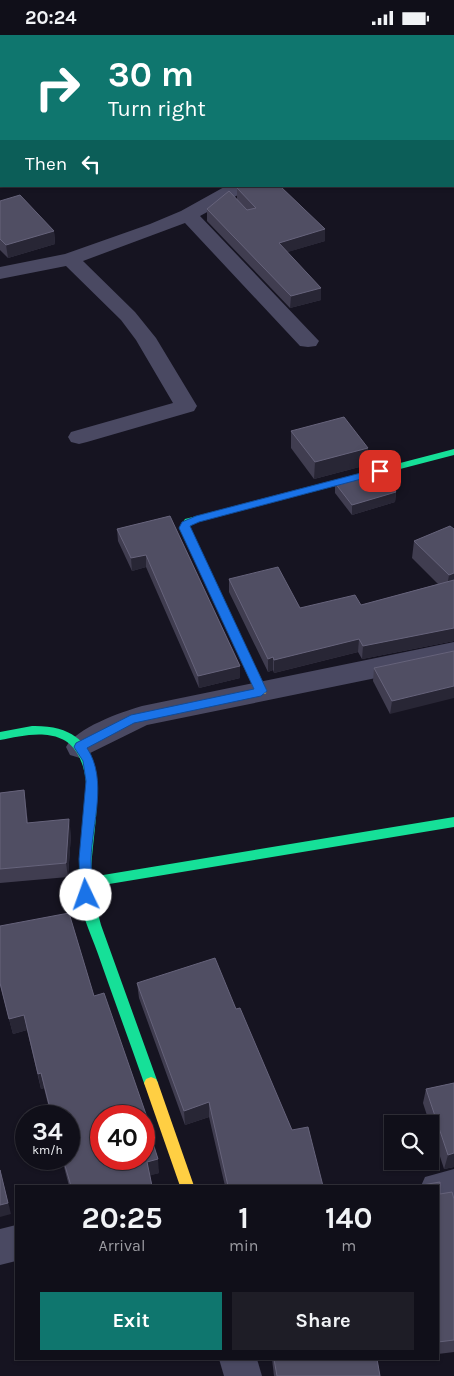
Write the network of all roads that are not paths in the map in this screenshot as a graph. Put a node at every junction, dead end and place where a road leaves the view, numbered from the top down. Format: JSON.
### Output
{"nodes":[{"id":1,"x":238,"y":187,"type":"edge"},
{"id":2,"x":188,"y":215,"type":"junction"},
{"id":3,"x":70,"y":259,"type":"junction"},
{"id":4,"x":0,"y":273,"type":"edge"},
{"id":5,"x":308,"y":341,"type":"dead end"},
{"id":6,"x":79,"y":437,"type":"dead end"},
{"id":7,"x":454,"y":452,"type":"edge"},
{"id":8,"x":454,"y":652,"type":"edge"},
{"id":9,"x":261,"y":691,"type":"junction"},
{"id":10,"x":0,"y":736,"type":"edge"},
{"id":11,"x":80,"y":747,"type":"junction"},
{"id":12,"x":454,"y":822,"type":"edge"},
{"id":13,"x":84,"y":883,"type":"junction"},
{"id":14,"x":187,"y":1185,"type":"edge"},
{"id":15,"x":454,"y":1186,"type":"edge"},
{"id":16,"x":439,"y":1189,"type":"edge"},
{"id":17,"x":15,"y":1243,"type":"edge"},
{"id":18,"x":0,"y":1247,"type":"edge"},
{"id":19,"x":238,"y":1360,"type":"edge"},
{"id":20,"x":243,"y":1376,"type":"edge"}],
"edges":[{"from":1,"to":2,"type":"street"},
{"from":2,"to":3,"type":"street"},
{"from":2,"to":5,"type":"street"},
{"from":3,"to":4,"type":"street"},
{"from":3,"to":6,"type":"street"},
{"from":7,"to":9,"type":"street"},
{"from":8,"to":9,"type":"street"},
{"from":9,"to":11,"type":"street"},
{"from":10,"to":11,"type":"street"},
{"from":11,"to":13,"type":"street"},
{"from":12,"to":13,"type":"street"},
{"from":13,"to":14,"type":"street"},
{"from":15,"to":16,"type":"street"},
{"from":17,"to":18,"type":"street"},
{"from":19,"to":20,"type":"street"}]}
